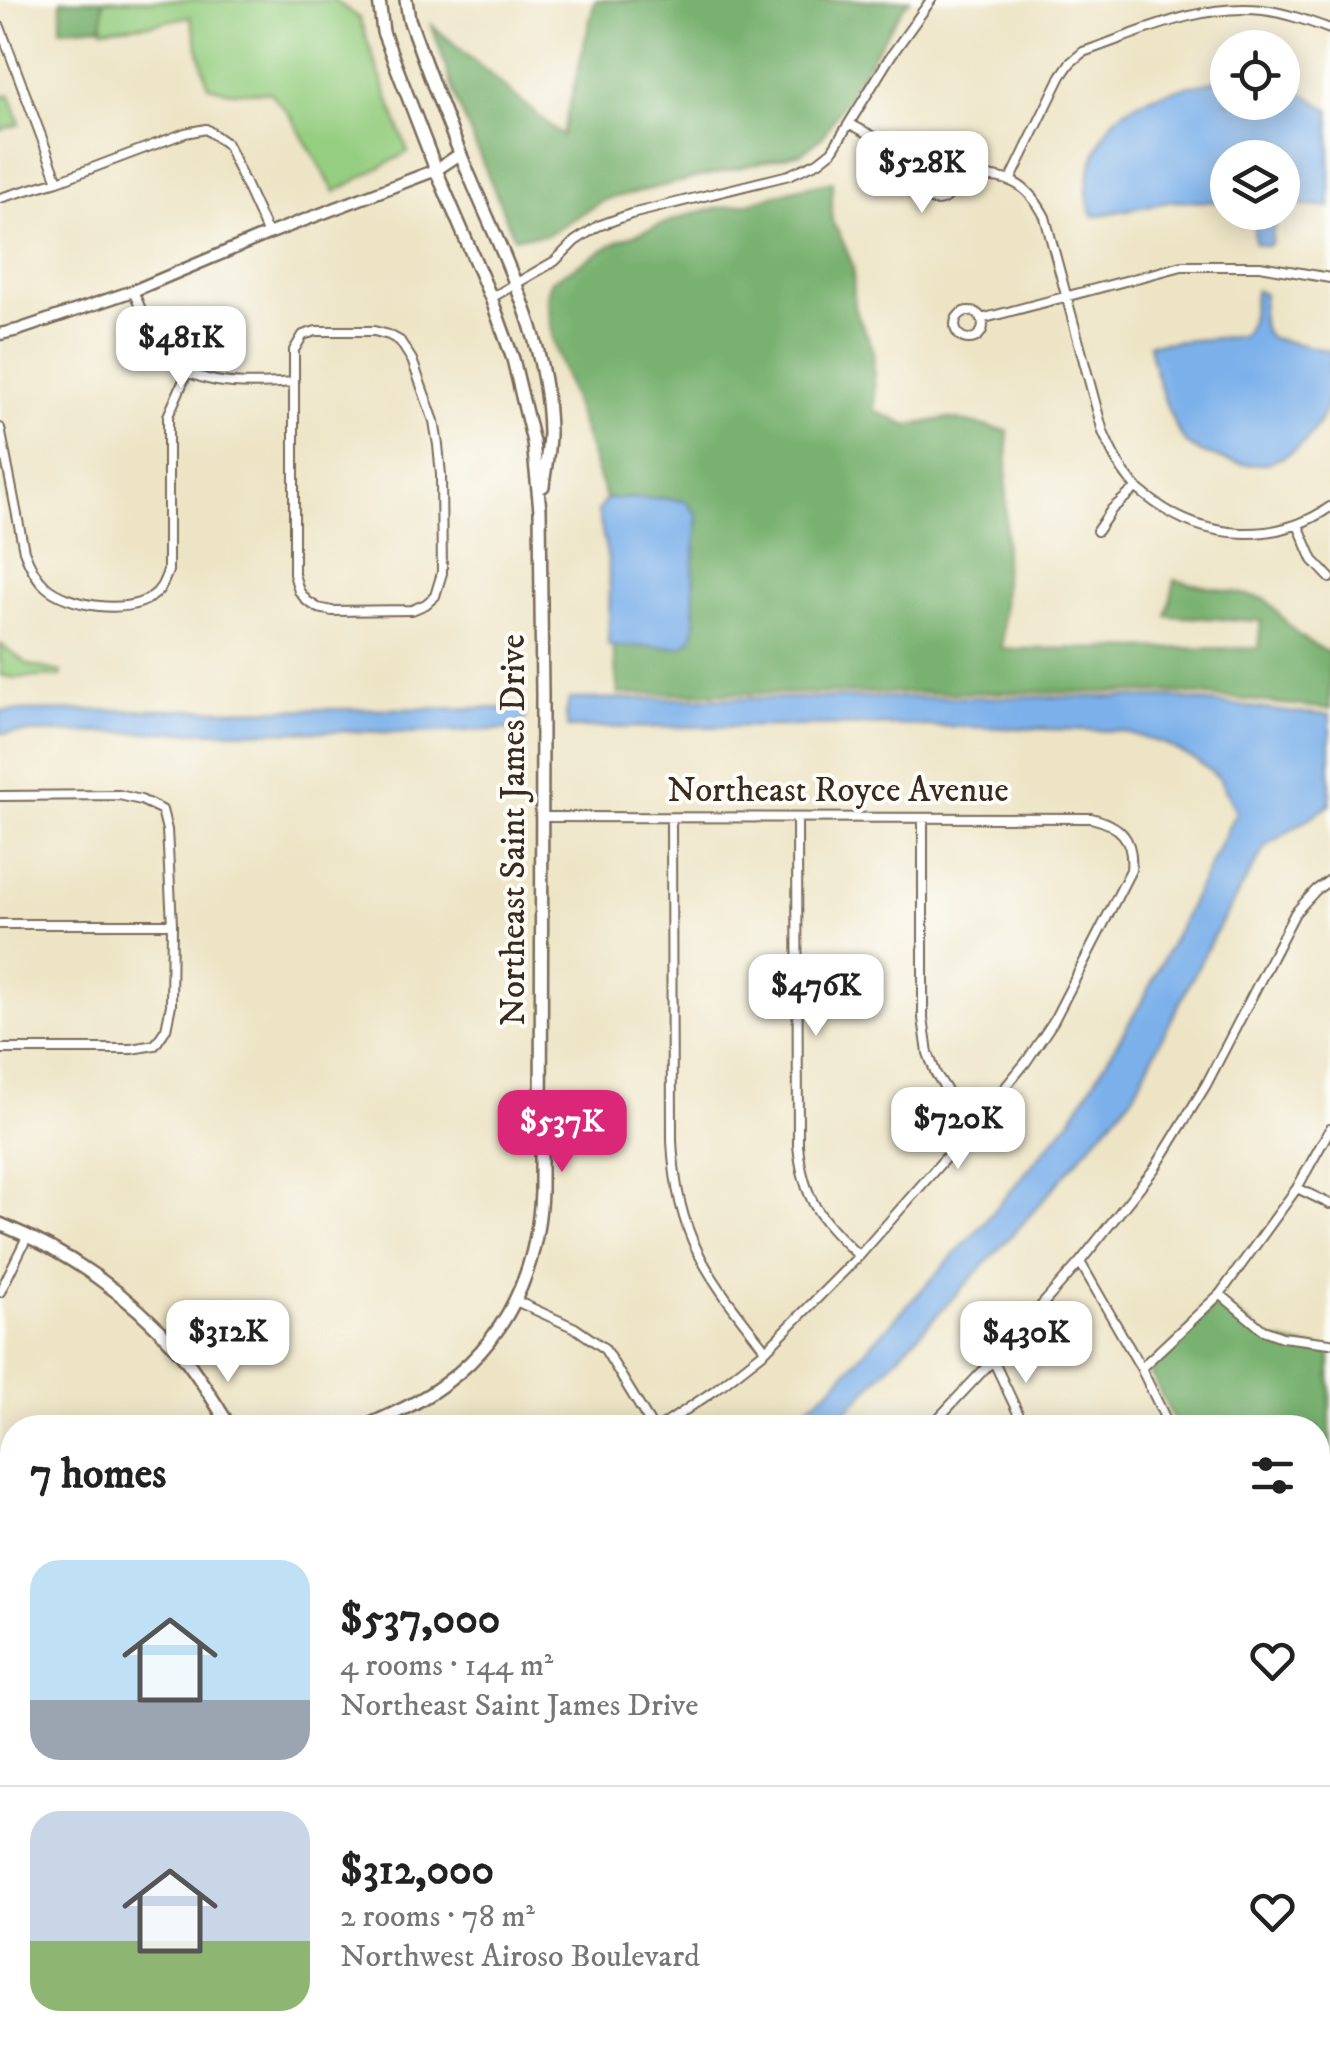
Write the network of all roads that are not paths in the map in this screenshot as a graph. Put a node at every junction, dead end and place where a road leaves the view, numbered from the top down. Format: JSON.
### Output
{"nodes":[{"id":1,"x":379,"y":0,"type":"edge"},
{"id":2,"x":406,"y":0,"type":"edge"},
{"id":3,"x":931,"y":0,"type":"edge"},
{"id":4,"x":0,"y":27,"type":"edge"},
{"id":5,"x":1330,"y":29,"type":"edge"},
{"id":6,"x":850,"y":124,"type":"junction"},
{"id":7,"x":460,"y":154,"type":"junction"},
{"id":8,"x":924,"y":162,"type":"junction"},
{"id":9,"x":436,"y":170,"type":"junction"},
{"id":10,"x":957,"y":172,"type":"junction"},
{"id":11,"x":58,"y":180,"type":"junction"},
{"id":12,"x":1010,"y":181,"type":"junction"},
{"id":13,"x":0,"y":198,"type":"edge"},
{"id":14,"x":268,"y":234,"type":"junction"},
{"id":15,"x":1330,"y":278,"type":"edge"},
{"id":16,"x":516,"y":282,"type":"junction"},
{"id":17,"x":133,"y":291,"type":"junction"},
{"id":18,"x":1066,"y":295,"type":"junction"},
{"id":19,"x":490,"y":298,"type":"junction"},
{"id":20,"x":981,"y":319,"type":"dead end"},
{"id":21,"x":0,"y":334,"type":"edge"},
{"id":22,"x":187,"y":373,"type":"junction"},
{"id":23,"x":294,"y":382,"type":"junction"},
{"id":24,"x":0,"y":428,"type":"edge"},
{"id":25,"x":1136,"y":488,"type":"junction"},
{"id":26,"x":1330,"y":507,"type":"edge"},
{"id":27,"x":540,"y":510,"type":"junction"},
{"id":28,"x":1298,"y":525,"type":"junction"},
{"id":29,"x":1097,"y":531,"type":"dead end"},
{"id":30,"x":1330,"y":578,"type":"edge"},
{"id":31,"x":0,"y":796,"type":"edge"},
{"id":32,"x":542,"y":818,"type":"junction"},
{"id":33,"x":672,"y":818,"type":"junction"},
{"id":34,"x":798,"y":818,"type":"junction"},
{"id":35,"x":923,"y":818,"type":"junction"},
{"id":36,"x":1330,"y":880,"type":"edge"},
{"id":37,"x":0,"y":924,"type":"edge"},
{"id":38,"x":172,"y":924,"type":"junction"},
{"id":39,"x":0,"y":1049,"type":"edge"},
{"id":40,"x":977,"y":1122,"type":"junction"},
{"id":41,"x":1330,"y":1129,"type":"edge"},
{"id":42,"x":1297,"y":1188,"type":"junction"},
{"id":43,"x":1330,"y":1204,"type":"edge"},
{"id":44,"x":0,"y":1224,"type":"edge"},
{"id":45,"x":28,"y":1236,"type":"junction"},
{"id":46,"x":859,"y":1256,"type":"junction"},
{"id":47,"x":1080,"y":1262,"type":"junction"},
{"id":48,"x":0,"y":1292,"type":"edge"},
{"id":49,"x":1220,"y":1294,"type":"junction"},
{"id":50,"x":516,"y":1301,"type":"junction"},
{"id":51,"x":1330,"y":1343,"type":"edge"},
{"id":52,"x":766,"y":1350,"type":"junction"},
{"id":53,"x":994,"y":1360,"type":"junction"},
{"id":54,"x":1141,"y":1368,"type":"junction"},
{"id":55,"x":222,"y":1415,"type":"edge"},
{"id":56,"x":389,"y":1415,"type":"edge"},
{"id":57,"x":648,"y":1415,"type":"edge"},
{"id":58,"x":676,"y":1415,"type":"edge"},
{"id":59,"x":941,"y":1415,"type":"edge"},
{"id":60,"x":1019,"y":1415,"type":"edge"},
{"id":61,"x":1164,"y":1415,"type":"edge"}],
"edges":[{"from":1,"to":9,"type":"main road","name":"Northeast Saint James Drive"},
{"from":2,"to":7,"type":"main road","name":"Northeast Saint James Drive"},
{"from":3,"to":6,"type":"street"},
{"from":4,"to":11,"type":"street"},
{"from":5,"to":12,"type":"street"},
{"from":6,"to":8,"type":"street"},
{"from":6,"to":16,"type":"street"},
{"from":7,"to":9,"type":"street"},
{"from":7,"to":16,"type":"main road","name":"Northeast Saint James Drive"},
{"from":8,"to":10,"type":"street"},
{"from":8,"to":10,"type":"street"},
{"from":9,"to":14,"type":"street"},
{"from":9,"to":19,"type":"main road","name":"Northeast Saint James Drive"},
{"from":10,"to":12,"type":"street"},
{"from":11,"to":13,"type":"street"},
{"from":11,"to":14,"type":"street"},
{"from":12,"to":18,"type":"street"},
{"from":14,"to":17,"type":"street"},
{"from":15,"to":18,"type":"street"},
{"from":16,"to":19,"type":"street"},
{"from":16,"to":27,"type":"main road","name":"Northeast Saint James Drive"},
{"from":17,"to":21,"type":"street"},
{"from":17,"to":22,"type":"street"},
{"from":18,"to":20,"type":"street"},
{"from":18,"to":25,"type":"street"},
{"from":19,"to":27,"type":"main road","name":"Northeast Saint James Drive"},
{"from":22,"to":23,"type":"street"},
{"from":22,"to":24,"type":"street"},
{"from":23,"to":23,"type":"street"},
{"from":25,"to":28,"type":"street"},
{"from":25,"to":29,"type":"street"},
{"from":26,"to":28,"type":"street"},
{"from":27,"to":32,"type":"main road","name":"Northeast Saint James Drive"},
{"from":28,"to":30,"type":"street"},
{"from":31,"to":38,"type":"street"},
{"from":32,"to":33,"type":"street","name":"Northeast Royce Avenue"},
{"from":32,"to":50,"type":"main road","name":"Northeast Saint James Drive"},
{"from":33,"to":34,"type":"street","name":"Northeast Royce Avenue"},
{"from":33,"to":52,"type":"street"},
{"from":34,"to":35,"type":"street","name":"Northeast Royce Avenue"},
{"from":34,"to":46,"type":"street"},
{"from":35,"to":40,"type":"street"},
{"from":35,"to":40,"type":"street","name":"Northeast Royce Avenue"},
{"from":36,"to":47,"type":"street"},
{"from":37,"to":38,"type":"street"},
{"from":38,"to":39,"type":"street"},
{"from":40,"to":46,"type":"street"},
{"from":41,"to":42,"type":"street"},
{"from":42,"to":43,"type":"street"},
{"from":42,"to":49,"type":"street"},
{"from":44,"to":45,"type":"main road"},
{"from":45,"to":48,"type":"street"},
{"from":45,"to":55,"type":"main road"},
{"from":46,"to":52,"type":"street"},
{"from":47,"to":53,"type":"street"},
{"from":47,"to":54,"type":"street"},
{"from":49,"to":51,"type":"street"},
{"from":49,"to":54,"type":"street"},
{"from":50,"to":56,"type":"main road","name":"Northeast Saint James Drive"},
{"from":50,"to":57,"type":"street"},
{"from":52,"to":58,"type":"street"},
{"from":53,"to":59,"type":"street"},
{"from":53,"to":60,"type":"street"},
{"from":54,"to":61,"type":"street"}]}
